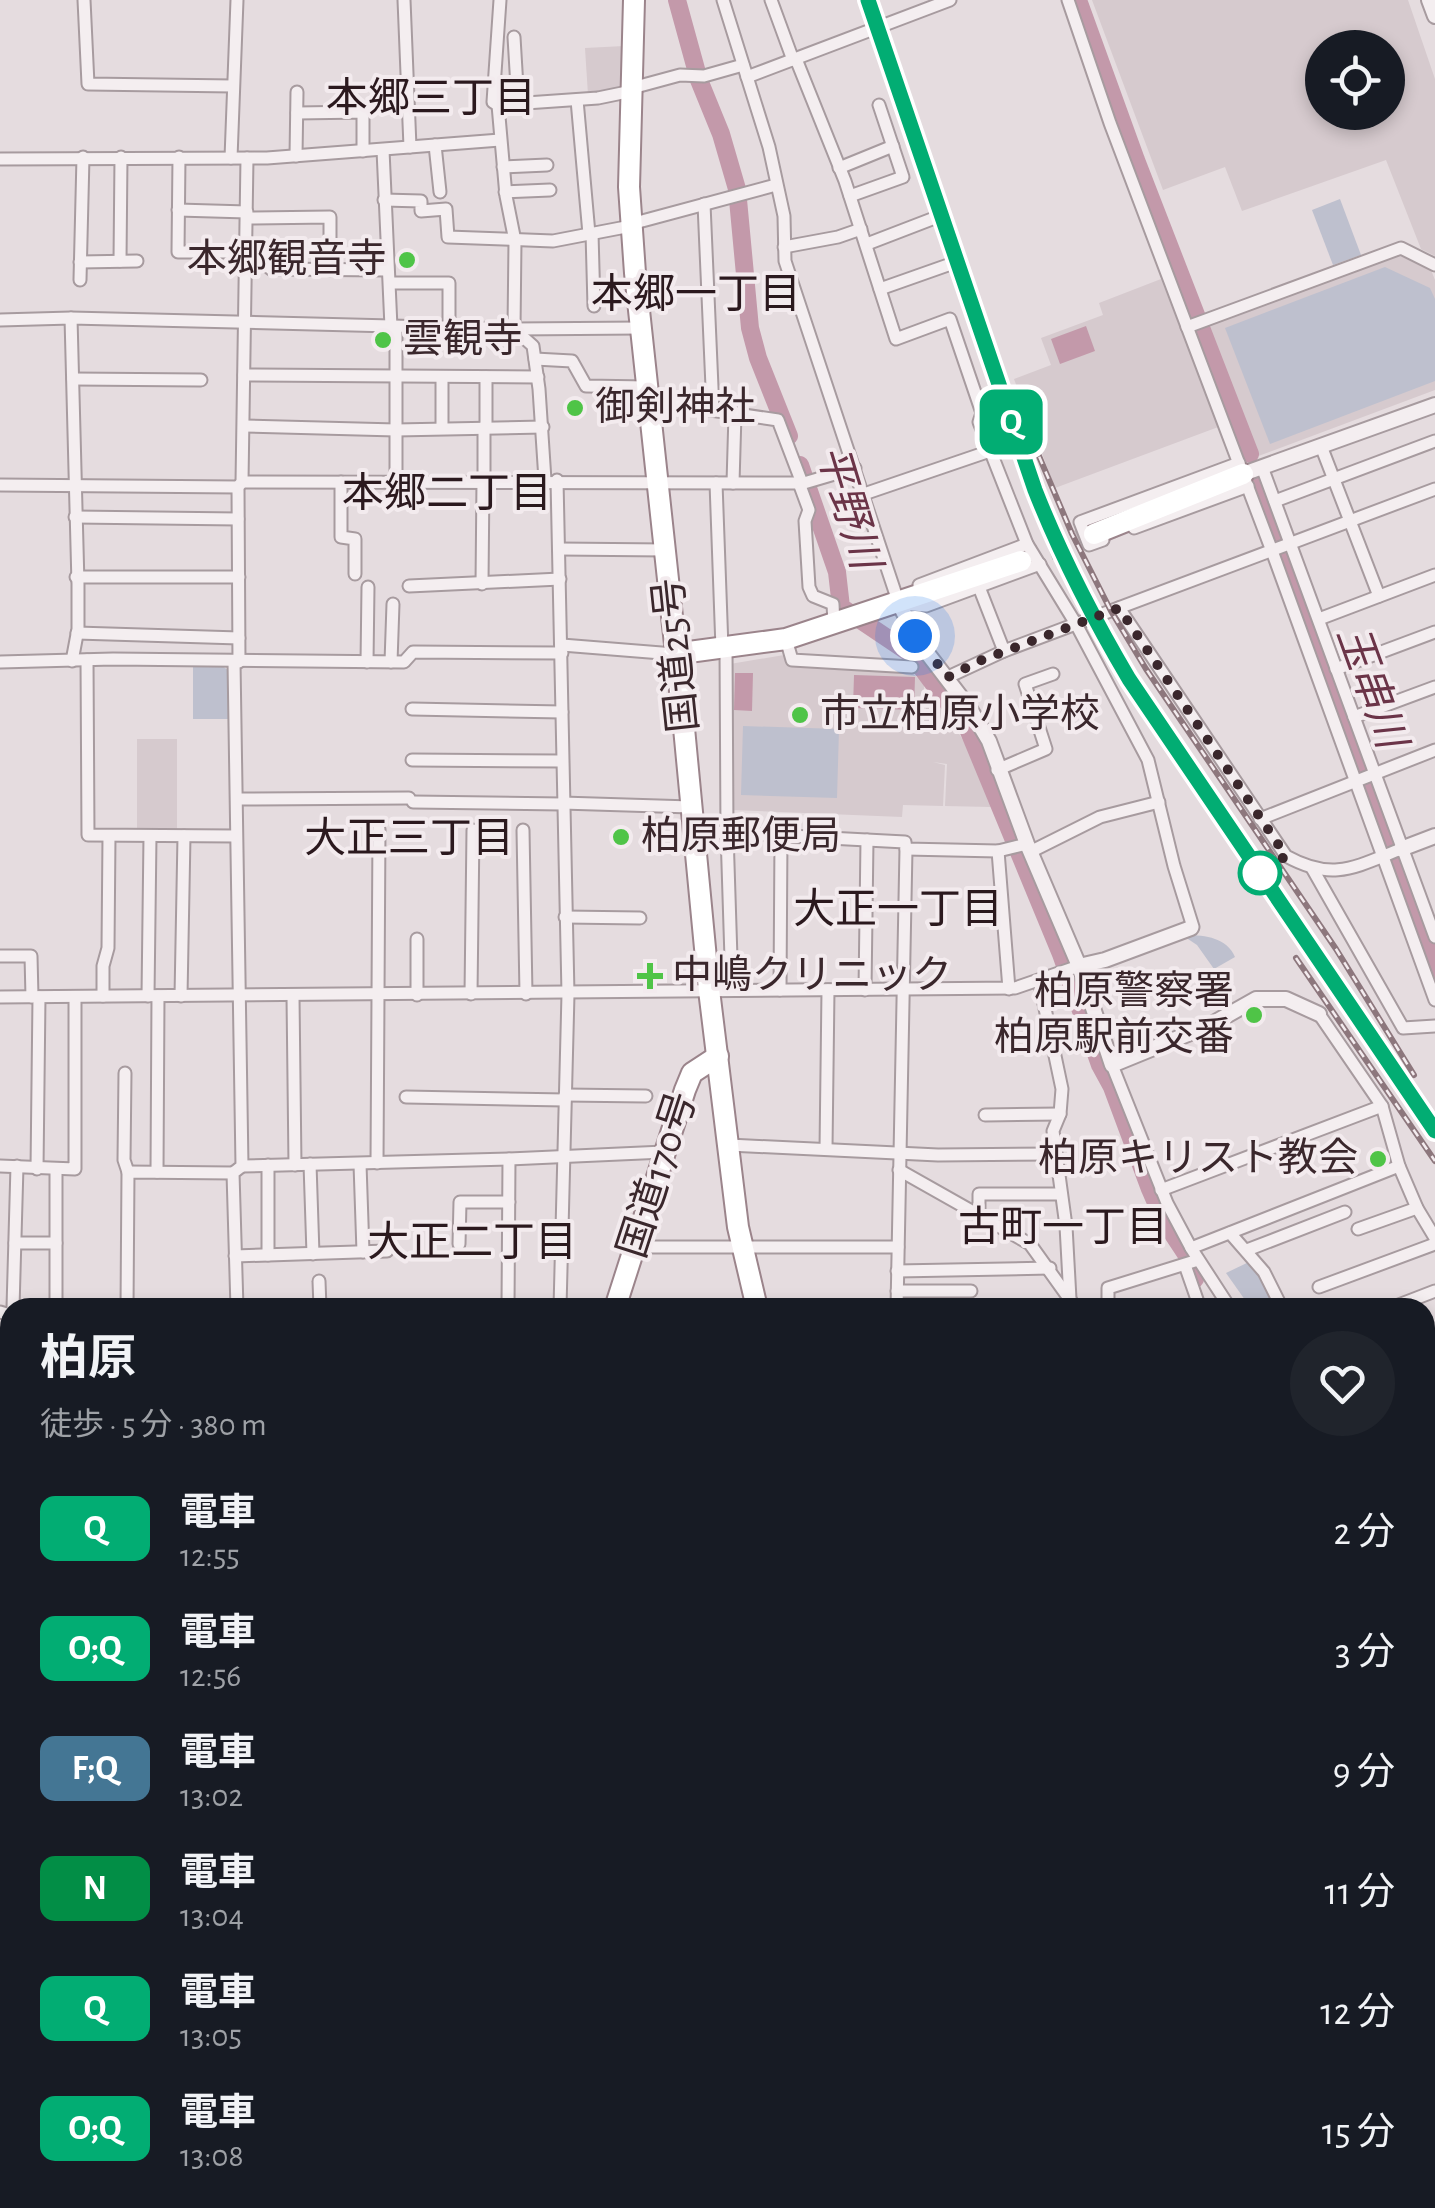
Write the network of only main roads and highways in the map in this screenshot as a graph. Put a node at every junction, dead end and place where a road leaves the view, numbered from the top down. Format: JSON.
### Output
{"nodes":[{"id":1,"x":634,"y":0,"type":"edge"},
{"id":2,"x":1248,"y":473,"type":"road end"},
{"id":3,"x":1094,"y":534,"type":"tunnel mouth"},
{"id":4,"x":1029,"y":556,"type":"tunnel mouth"},
{"id":5,"x":674,"y":654,"type":"junction"},
{"id":6,"x":718,"y":1056,"type":"junction"},
{"id":7,"x":619,"y":1298,"type":"edge"},
{"id":8,"x":755,"y":1298,"type":"edge"}],
"edges":[{"from":1,"to":5,"type":"highway","name":"国道25号"},
{"from":2,"to":3,"type":"highway"},
{"from":4,"to":5,"type":"highway"},
{"from":5,"to":6,"type":"highway","name":"国道25号"},
{"from":6,"to":7,"type":"highway","name":"国道170号"},
{"from":6,"to":8,"type":"highway","name":"国道25号"}]}
